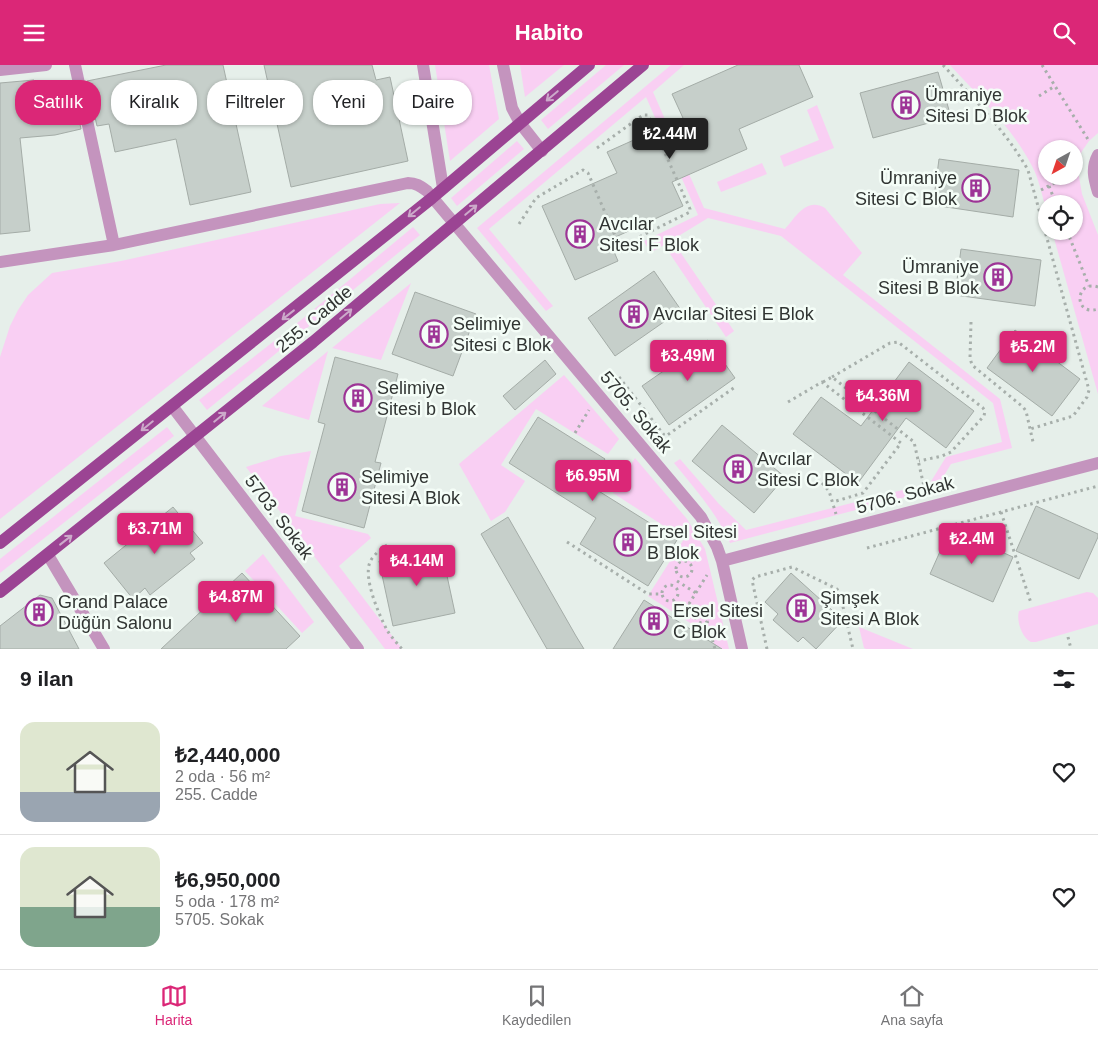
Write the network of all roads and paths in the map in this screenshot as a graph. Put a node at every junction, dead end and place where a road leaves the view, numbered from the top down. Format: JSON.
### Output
{"nodes":[{"id":1,"x":46,"y":65,"type":"edge"},
{"id":2,"x":75,"y":65,"type":"edge"},
{"id":3,"x":423,"y":65,"type":"edge"},
{"id":4,"x":503,"y":65,"type":"edge"},
{"id":5,"x":589,"y":65,"type":"edge"},
{"id":6,"x":643,"y":65,"type":"edge"},
{"id":7,"x":943,"y":65,"type":"edge"},
{"id":8,"x":1042,"y":65,"type":"edge"},
{"id":9,"x":0,"y":70,"type":"edge"},
{"id":10,"x":1055,"y":86,"type":"junction"},
{"id":11,"x":1038,"y":96,"type":"dead end"},
{"id":12,"x":520,"y":123,"type":"junction"},
{"id":13,"x":1089,"y":141,"type":"dead end"},
{"id":14,"x":597,"y":148,"type":"dead end"},
{"id":15,"x":542,"y":151,"type":"junction"},
{"id":16,"x":1098,"y":155,"type":"edge"},
{"id":17,"x":1049,"y":186,"type":"joint"},
{"id":18,"x":443,"y":188,"type":"junction"},
{"id":19,"x":1041,"y":190,"type":"dead end"},
{"id":20,"x":1098,"y":192,"type":"edge"},
{"id":21,"x":1052,"y":195,"type":"edge"},
{"id":22,"x":432,"y":197,"type":"junction"},
{"id":23,"x":519,"y":224,"type":"dead end"},
{"id":24,"x":454,"y":225,"type":"junction"},
{"id":25,"x":637,"y":238,"type":"dead end"},
{"id":26,"x":1071,"y":240,"type":"edge"},
{"id":27,"x":114,"y":245,"type":"junction"},
{"id":28,"x":623,"y":254,"type":"dead end"},
{"id":29,"x":0,"y":262,"type":"edge"},
{"id":30,"x":1089,"y":286,"type":"junction"},
{"id":31,"x":1098,"y":287,"type":"edge"},
{"id":32,"x":1098,"y":311,"type":"edge"},
{"id":33,"x":971,"y":322,"type":"dead end"},
{"id":34,"x":619,"y":377,"type":"dead end"},
{"id":35,"x":832,"y":377,"type":"junction"},
{"id":36,"x":822,"y":382,"type":"junction"},
{"id":37,"x":735,"y":387,"type":"dead end"},
{"id":38,"x":788,"y":402,"type":"dead end"},
{"id":39,"x":172,"y":406,"type":"junction"},
{"id":40,"x":592,"y":407,"type":"dead end"},
{"id":41,"x":1030,"y":429,"type":"junction"},
{"id":42,"x":575,"y":433,"type":"dead end"},
{"id":43,"x":196,"y":437,"type":"junction"},
{"id":44,"x":1033,"y":442,"type":"dead end"},
{"id":45,"x":919,"y":461,"type":"junction"},
{"id":46,"x":1098,"y":463,"type":"edge"},
{"id":47,"x":822,"y":483,"type":"dead end"},
{"id":48,"x":1098,"y":486,"type":"edge"},
{"id":49,"x":925,"y":492,"type":"dead end"},
{"id":50,"x":833,"y":502,"type":"junction"},
{"id":51,"x":1002,"y":511,"type":"junction"},
{"id":52,"x":837,"y":515,"type":"dead end"},
{"id":53,"x":567,"y":542,"type":"dead end"},
{"id":54,"x":0,"y":543,"type":"edge"},
{"id":55,"x":387,"y":545,"type":"dead end"},
{"id":56,"x":867,"y":548,"type":"dead end"},
{"id":57,"x":48,"y":555,"type":"junction"},
{"id":58,"x":722,"y":561,"type":"junction"},
{"id":59,"x":710,"y":569,"type":"dead end"},
{"id":60,"x":680,"y":576,"type":"junction"},
{"id":61,"x":677,"y":581,"type":"junction"},
{"id":62,"x":674,"y":586,"type":"junction"},
{"id":63,"x":0,"y":592,"type":"edge"},
{"id":64,"x":696,"y":593,"type":"junction"},
{"id":65,"x":662,"y":594,"type":"junction"},
{"id":66,"x":1031,"y":603,"type":"dead end"},
{"id":67,"x":688,"y":605,"type":"junction"},
{"id":68,"x":696,"y":610,"type":"junction"},
{"id":69,"x":682,"y":615,"type":"dead end"},
{"id":70,"x":707,"y":621,"type":"junction"},
{"id":71,"x":1068,"y":637,"type":"dead end"},
{"id":72,"x":104,"y":649,"type":"edge"},
{"id":73,"x":358,"y":649,"type":"edge"},
{"id":74,"x":402,"y":649,"type":"edge"},
{"id":75,"x":715,"y":649,"type":"edge"},
{"id":76,"x":742,"y":649,"type":"edge"},
{"id":77,"x":767,"y":649,"type":"edge"},
{"id":78,"x":854,"y":649,"type":"edge"},
{"id":79,"x":1071,"y":649,"type":"edge"}],
"edges":[{"from":1,"to":9,"type":"street"},
{"from":2,"to":27,"type":"street"},
{"from":3,"to":18,"type":"street"},
{"from":4,"to":12,"type":"street"},
{"from":5,"to":12,"type":"main road","name":"255. Cadde","one_way":true},
{"from":6,"to":15,"type":"main road","name":"255. Cadde"},
{"from":7,"to":41,"type":"path"},
{"from":8,"to":10,"type":"path"},
{"from":10,"to":11,"type":"path"},
{"from":10,"to":13,"type":"path"},
{"from":12,"to":15,"type":"street"},
{"from":12,"to":18,"type":"main road","name":"255. Cadde"},
{"from":14,"to":25,"type":"path"},
{"from":24,"to":15,"type":"main road","name":"255. Cadde","one_way":true},
{"from":16,"to":20,"type":"street"},
{"from":17,"to":19,"type":"path"},
{"from":17,"to":21,"type":"path"},
{"from":18,"to":22,"type":"main road","name":"255. Cadde"},
{"from":22,"to":24,"type":"street","name":"5705. Sokak"},
{"from":22,"to":27,"type":"street","name":"5705. Sokak"},
{"from":22,"to":39,"type":"main road","name":"255. Cadde","one_way":true},
{"from":23,"to":28,"type":"path"},
{"from":43,"to":24,"type":"main road","name":"255. Cadde","one_way":true},
{"from":24,"to":58,"type":"street","name":"5705. Sokak"},
{"from":26,"to":30,"type":"path"},
{"from":27,"to":29,"type":"street","name":"5705. Sokak"},
{"from":30,"to":31,"type":"path"},
{"from":30,"to":32,"type":"path"},
{"from":33,"to":41,"type":"path"},
{"from":34,"to":37,"type":"path"},
{"from":35,"to":36,"type":"path"},
{"from":35,"to":45,"type":"path"},
{"from":35,"to":45,"type":"path"},
{"from":36,"to":38,"type":"path"},
{"from":36,"to":50,"type":"path"},
{"from":39,"to":43,"type":"street","name":"5703. Sokak"},
{"from":39,"to":54,"type":"main road","name":"255. Cadde","one_way":true},
{"from":40,"to":42,"type":"path"},
{"from":41,"to":44,"type":"path"},
{"from":57,"to":43,"type":"main road","name":"255. Cadde","one_way":true},
{"from":43,"to":73,"type":"street","name":"5703. Sokak"},
{"from":45,"to":49,"type":"path"},
{"from":46,"to":58,"type":"street","name":"5706. Sokak"},
{"from":47,"to":50,"type":"path"},
{"from":48,"to":51,"type":"path"},
{"from":50,"to":52,"type":"path"},
{"from":51,"to":56,"type":"path"},
{"from":51,"to":66,"type":"path"},
{"from":53,"to":65,"type":"path"},
{"from":55,"to":74,"type":"path"},
{"from":57,"to":63,"type":"main road","name":"255. Cadde"},
{"from":57,"to":72,"type":"street"},
{"from":58,"to":76,"type":"street","name":"5705. Sokak"},
{"from":59,"to":64,"type":"path"},
{"from":60,"to":60,"type":"path"},
{"from":60,"to":61,"type":"path"},
{"from":61,"to":62,"type":"path"},
{"from":61,"to":64,"type":"path"},
{"from":62,"to":65,"type":"path"},
{"from":62,"to":65,"type":"path"},
{"from":64,"to":67,"type":"path"},
{"from":67,"to":68,"type":"path"},
{"from":67,"to":69,"type":"path"},
{"from":68,"to":70,"type":"path"},
{"from":68,"to":70,"type":"path"},
{"from":70,"to":75,"type":"path"},
{"from":71,"to":79,"type":"path"},
{"from":77,"to":78,"type":"path"}]}
